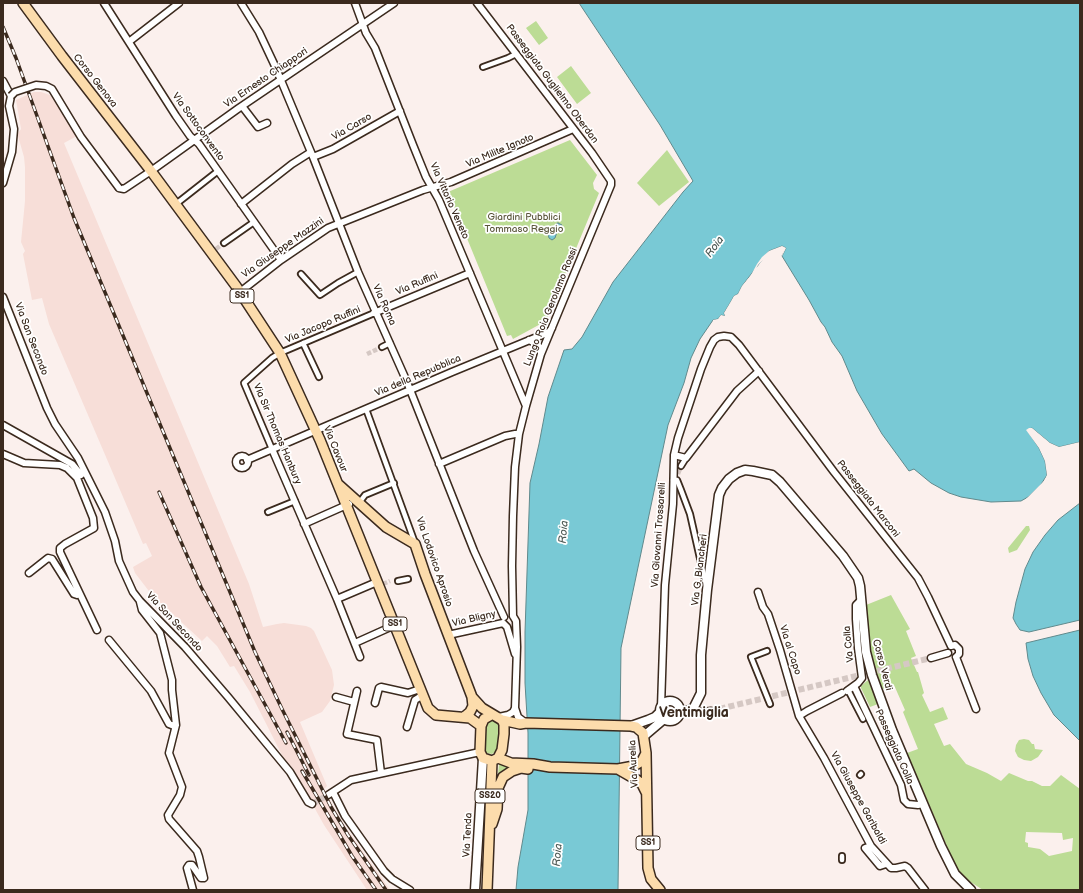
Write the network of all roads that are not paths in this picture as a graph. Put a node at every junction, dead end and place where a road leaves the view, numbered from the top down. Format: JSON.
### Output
{"nodes":[{"id":1,"x":23,"y":3,"type":"edge"},
{"id":2,"x":104,"y":3,"type":"edge"},
{"id":3,"x":179,"y":3,"type":"edge"},
{"id":4,"x":241,"y":3,"type":"edge"},
{"id":5,"x":355,"y":3,"type":"edge"},
{"id":6,"x":394,"y":3,"type":"edge"},
{"id":7,"x":477,"y":3,"type":"edge"},
{"id":8,"x":363,"y":24,"type":"junction"},
{"id":9,"x":130,"y":41,"type":"junction"},
{"id":10,"x":516,"y":54,"type":"junction"},
{"id":11,"x":483,"y":66,"type":"dead end"},
{"id":12,"x":3,"y":81,"type":"edge"},
{"id":13,"x":281,"y":81,"type":"junction"},
{"id":14,"x":11,"y":96,"type":"junction"},
{"id":15,"x":9,"y":106,"type":"junction"},
{"id":16,"x":242,"y":106,"type":"junction"},
{"id":17,"x":3,"y":109,"type":"edge"},
{"id":18,"x":400,"y":111,"type":"junction"},
{"id":19,"x":267,"y":122,"type":"dead end"},
{"id":20,"x":574,"y":129,"type":"junction"},
{"id":21,"x":196,"y":140,"type":"junction"},
{"id":22,"x":312,"y":155,"type":"junction"},
{"id":23,"x":151,"y":171,"type":"junction"},
{"id":24,"x":218,"y":171,"type":"junction"},
{"id":25,"x":610,"y":177,"type":"joint"},
{"id":26,"x":3,"y":183,"type":"edge"},
{"id":27,"x":432,"y":188,"type":"junction"},
{"id":28,"x":176,"y":204,"type":"junction"},
{"id":29,"x":241,"y":204,"type":"junction"},
{"id":30,"x":254,"y":222,"type":"junction"},
{"id":31,"x":339,"y":223,"type":"junction"},
{"id":32,"x":224,"y":243,"type":"tunnel mouth"},
{"id":33,"x":281,"y":260,"type":"junction"},
{"id":34,"x":358,"y":272,"type":"junction"},
{"id":35,"x":470,"y":273,"type":"junction"},
{"id":36,"x":301,"y":274,"type":"dead end"},
{"id":37,"x":240,"y":292,"type":"junction"},
{"id":38,"x":3,"y":297,"type":"edge"},
{"id":39,"x":374,"y":313,"type":"junction"},
{"id":40,"x":554,"y":326,"type":"junction"},
{"id":41,"x":529,"y":340,"type":"junction"},
{"id":42,"x":303,"y":343,"type":"junction"},
{"id":43,"x":390,"y":343,"type":"junction"},
{"id":44,"x":382,"y":347,"type":"tunnel mouth"},
{"id":45,"x":502,"y":351,"type":"junction"},
{"id":46,"x":280,"y":353,"type":"junction"},
{"id":47,"x":542,"y":354,"type":"junction"},
{"id":48,"x":701,"y":368,"type":"joint"},
{"id":49,"x":759,"y":371,"type":"junction"},
{"id":50,"x":320,"y":376,"type":"dead end"},
{"id":51,"x":410,"y":390,"type":"junction"},
{"id":52,"x":526,"y":406,"type":"junction"},
{"id":53,"x":366,"y":409,"type":"junction"},
{"id":54,"x":3,"y":425,"type":"edge"},
{"id":55,"x":315,"y":431,"type":"junction"},
{"id":56,"x":519,"y":434,"type":"junction"},
{"id":57,"x":272,"y":449,"type":"junction"},
{"id":58,"x":3,"y":454,"type":"edge"},
{"id":59,"x":674,"y":455,"type":"junction"},
{"id":60,"x":686,"y":458,"type":"junction"},
{"id":61,"x":247,"y":460,"type":"dead end"},
{"id":62,"x":439,"y":464,"type":"junction"},
{"id":63,"x":681,"y":466,"type":"tunnel mouth"},
{"id":64,"x":753,"y":471,"type":"joint"},
{"id":65,"x":678,"y":474,"type":"tunnel mouth"},
{"id":66,"x":81,"y":475,"type":"junction"},
{"id":67,"x":675,"y":480,"type":"junction"},
{"id":68,"x":337,"y":483,"type":"junction"},
{"id":69,"x":394,"y":483,"type":"junction"},
{"id":70,"x":295,"y":501,"type":"junction"},
{"id":71,"x":359,"y":502,"type":"junction"},
{"id":72,"x":346,"y":505,"type":"junction"},
{"id":73,"x":268,"y":512,"type":"dead end"},
{"id":74,"x":304,"y":524,"type":"junction"},
{"id":75,"x":415,"y":544,"type":"junction"},
{"id":76,"x":29,"y":573,"type":"dead end"},
{"id":77,"x":408,"y":579,"type":"dead end"},
{"id":78,"x":398,"y":581,"type":"dead end"},
{"id":79,"x":380,"y":584,"type":"junction"},
{"id":80,"x":707,"y":590,"type":"junction"},
{"id":81,"x":78,"y":592,"type":"junction"},
{"id":82,"x":758,"y":592,"type":"dead end"},
{"id":83,"x":337,"y":599,"type":"junction"},
{"id":84,"x":861,"y":600,"type":"junction"},
{"id":85,"x":140,"y":601,"type":"junction"},
{"id":86,"x":513,"y":616,"type":"junction"},
{"id":87,"x":505,"y":622,"type":"junction"},
{"id":88,"x":516,"y":623,"type":"junction"},
{"id":89,"x":395,"y":625,"type":"junction"},
{"id":90,"x":97,"y":630,"type":"dead end"},
{"id":91,"x":448,"y":635,"type":"junction"},
{"id":92,"x":109,"y":640,"type":"dead end"},
{"id":93,"x":355,"y":643,"type":"junction"},
{"id":94,"x":951,"y":646,"type":"junction"},
{"id":95,"x":767,"y":651,"type":"dead end"},
{"id":96,"x":948,"y":653,"type":"junction"},
{"id":97,"x":516,"y":655,"type":"junction"},
{"id":98,"x":360,"y":657,"type":"dead end"},
{"id":99,"x":956,"y":657,"type":"junction"},
{"id":100,"x":931,"y":658,"type":"tunnel mouth"},
{"id":101,"x":854,"y":686,"type":"junction"},
{"id":102,"x":357,"y":691,"type":"dead end"},
{"id":103,"x":846,"y":691,"type":"junction"},
{"id":104,"x":422,"y":692,"type":"junction"},
{"id":105,"x":336,"y":697,"type":"dead end"},
{"id":106,"x":472,"y":697,"type":"junction"},
{"id":107,"x":354,"y":702,"type":"junction"},
{"id":108,"x":375,"y":703,"type":"dead end"},
{"id":109,"x":770,"y":704,"type":"dead end"},
{"id":110,"x":515,"y":708,"type":"junction"},
{"id":111,"x":693,"y":709,"type":"junction"},
{"id":112,"x":976,"y":709,"type":"dead end"},
{"id":113,"x":711,"y":711,"type":"tunnel mouth"},
{"id":114,"x":662,"y":713,"type":"junction"},
{"id":115,"x":680,"y":713,"type":"junction"},
{"id":116,"x":800,"y":716,"type":"junction"},
{"id":117,"x":464,"y":717,"type":"junction"},
{"id":118,"x":497,"y":717,"type":"junction"},
{"id":119,"x":863,"y":719,"type":"dead end"},
{"id":120,"x":521,"y":722,"type":"junction"},
{"id":121,"x":176,"y":725,"type":"junction"},
{"id":122,"x":480,"y":726,"type":"junction"},
{"id":123,"x":627,"y":726,"type":"junction"},
{"id":124,"x":407,"y":727,"type":"dead end"},
{"id":125,"x":644,"y":736,"type":"junction"},
{"id":126,"x":646,"y":753,"type":"junction"},
{"id":127,"x":482,"y":755,"type":"junction"},
{"id":128,"x":498,"y":760,"type":"junction"},
{"id":129,"x":550,"y":767,"type":"junction"},
{"id":130,"x":618,"y":769,"type":"junction"},
{"id":131,"x":381,"y":773,"type":"junction"},
{"id":132,"x":647,"y":793,"type":"junction"},
{"id":133,"x":312,"y":804,"type":"dead end"},
{"id":134,"x":922,"y":804,"type":"junction"},
{"id":135,"x":489,"y":830,"type":"junction"},
{"id":136,"x":193,"y":890,"type":"edge"},
{"id":137,"x":410,"y":890,"type":"edge"},
{"id":138,"x":475,"y":890,"type":"edge"},
{"id":139,"x":486,"y":890,"type":"edge"},
{"id":140,"x":660,"y":890,"type":"edge"},
{"id":141,"x":925,"y":890,"type":"edge"},
{"id":142,"x":971,"y":890,"type":"edge"}],
"edges":[{"from":1,"to":23,"type":"main road","name":"Corso Genova","number":"SS1"},
{"from":2,"to":9,"type":"street","name":"Via Sottoconvento"},
{"from":3,"to":9,"type":"street"},
{"from":4,"to":13,"type":"street","name":"Via Roma"},
{"from":5,"to":8,"type":"street","name":"Via Vittorio Veneto"},
{"from":6,"to":8,"type":"street","name":"Via Ernesto Chiappori"},
{"from":7,"to":10,"type":"street","name":"Passeggiata Guglielmo Oberdan"},
{"from":8,"to":13,"type":"street","name":"Via Ernesto Chiappori"},
{"from":8,"to":18,"type":"street","name":"Via Vittorio Veneto"},
{"from":9,"to":21,"type":"street","name":"Via Sottoconvento"},
{"from":10,"to":11,"type":"street"},
{"from":10,"to":20,"type":"street","name":"Passeggiata Guglielmo Oberdan"},
{"from":12,"to":14,"type":"street"},
{"from":13,"to":16,"type":"street","name":"Via Ernesto Chiappori"},
{"from":13,"to":22,"type":"street","name":"Via Roma"},
{"from":14,"to":15,"type":"street"},
{"from":14,"to":23,"type":"street","name":"Via Ernesto Chiappori","bridge":true},
{"from":15,"to":17,"type":"street"},
{"from":15,"to":26,"type":"street"},
{"from":16,"to":19,"type":"street"},
{"from":16,"to":21,"type":"street","name":"Via Ernesto Chiappori"},
{"from":18,"to":22,"type":"street","name":"Via Carso"},
{"from":18,"to":27,"type":"street","name":"Via Vittorio Veneto"},
{"from":20,"to":25,"type":"street","name":"Passeggiata Guglielmo Oberdan"},
{"from":20,"to":27,"type":"street","name":"Via Milite Ignoto"},
{"from":21,"to":23,"type":"street","name":"Via Ernesto Chiappori"},
{"from":21,"to":24,"type":"street","name":"Via Sottoconvento"},
{"from":22,"to":29,"type":"street","name":"Via Carso"},
{"from":22,"to":31,"type":"street","name":"Via Roma"},
{"from":23,"to":28,"type":"main road","name":"Via Cavour","number":"SS1"},
{"from":24,"to":28,"type":"street"},
{"from":24,"to":29,"type":"street","name":"Via Sottoconvento"},
{"from":25,"to":40,"type":"street","name":"Lungo Roia Gerolamo Rossi"},
{"from":27,"to":31,"type":"street","name":"Via Milite Ignoto"},
{"from":27,"to":35,"type":"street","name":"Via Vittorio Veneto"},
{"from":28,"to":37,"type":"main road","name":"Via Cavour","number":"SS1"},
{"from":29,"to":30,"type":"street","name":"Via Sottoconvento"},
{"from":30,"to":32,"type":"street"},
{"from":30,"to":33,"type":"street","name":"Via Sottoconvento"},
{"from":31,"to":33,"type":"street","name":"Via Giuseppe Mazzini"},
{"from":31,"to":34,"type":"street","name":"Via Roma"},
{"from":33,"to":37,"type":"street","name":"Via Giuseppe Mazzini"},
{"from":34,"to":36,"type":"street"},
{"from":34,"to":39,"type":"street","name":"Via Roma"},
{"from":35,"to":39,"type":"street","name":"Via Ruffini"},
{"from":35,"to":45,"type":"street","name":"Via Vittorio Veneto"},
{"from":37,"to":46,"type":"main road","name":"Via Cavour","number":"SS1"},
{"from":38,"to":66,"type":"street","name":"Via San Secondo"},
{"from":39,"to":42,"type":"street","name":"Via Jacopo Ruffini"},
{"from":39,"to":43,"type":"street","name":"Via Roma"},
{"from":40,"to":41,"type":"street","name":"Via della Repubblica"},
{"from":40,"to":47,"type":"street","name":"Lungo Roia Gerolamo Rossi"},
{"from":41,"to":45,"type":"street","name":"Via della Repubblica"},
{"from":41,"to":47,"type":"street"},
{"from":42,"to":46,"type":"street","name":"Via Jacopo Ruffini"},
{"from":42,"to":50,"type":"street"},
{"from":43,"to":44,"type":"street"},
{"from":43,"to":51,"type":"street","name":"Via Roma"},
{"from":45,"to":51,"type":"street","name":"Via della Repubblica"},
{"from":45,"to":52,"type":"street","name":"Via Vittorio Veneto"},
{"from":46,"to":55,"type":"main road","name":"Via Cavour","number":"SS1"},
{"from":46,"to":57,"type":"street","name":"Via Sir Thomas Hanbury"},
{"from":47,"to":52,"type":"street","name":"Lungo Roia Gerolamo Rossi"},
{"from":48,"to":49,"type":"street","name":"Passeggiata Marconi"},
{"from":48,"to":59,"type":"street","name":"Via Giovanni Trossarelli"},
{"from":49,"to":60,"type":"street"},
{"from":49,"to":94,"type":"street","name":"Passeggiata Marconi"},
{"from":51,"to":53,"type":"street","name":"Via della Repubblica"},
{"from":51,"to":62,"type":"street","name":"Via Roma"},
{"from":52,"to":56,"type":"street","name":"Lungo Roia Gerolamo Rossi"},
{"from":53,"to":55,"type":"street","name":"Via della Repubblica"},
{"from":53,"to":69,"type":"street","name":"Via Lodovico Aprosio"},
{"from":54,"to":66,"type":"street"},
{"from":55,"to":57,"type":"street","name":"Via della Repubblica"},
{"from":55,"to":68,"type":"main road","name":"Via Cavour","number":"SS1"},
{"from":56,"to":62,"type":"street"},
{"from":56,"to":86,"type":"street","name":"Lungo Roia Gerolamo Rossi"},
{"from":57,"to":61,"type":"street","name":"Via della Repubblica"},
{"from":57,"to":70,"type":"street","name":"Via Sir Thomas Hanbury"},
{"from":58,"to":66,"type":"street"},
{"from":59,"to":60,"type":"street"},
{"from":59,"to":67,"type":"street","name":"Via Giovanni Trossarelli"},
{"from":60,"to":63,"type":"street"},
{"from":62,"to":87,"type":"street","name":"Via Roma"},
{"from":64,"to":80,"type":"main road","name":"Via G. Biancheri"},
{"from":64,"to":84,"type":"main road","name":"Corso Verdi"},
{"from":65,"to":67,"type":"street"},
{"from":66,"to":81,"type":"street"},
{"from":66,"to":85,"type":"street","name":"Via San Secondo"},
{"from":67,"to":80,"type":"street"},
{"from":67,"to":114,"type":"street","name":"Via Giovanni Trossarelli"},
{"from":68,"to":71,"type":"main road"},
{"from":68,"to":72,"type":"main road","name":"Via Cavour","number":"SS1"},
{"from":69,"to":71,"type":"street"},
{"from":69,"to":75,"type":"street","name":"Via Lodovico Aprosio"},
{"from":70,"to":73,"type":"street"},
{"from":70,"to":74,"type":"street","name":"Via Sir Thomas Hanbury"},
{"from":71,"to":72,"type":"street"},
{"from":71,"to":75,"type":"main road"},
{"from":72,"to":74,"type":"street"},
{"from":72,"to":79,"type":"main road","name":"Via Cavour","number":"SS1"},
{"from":74,"to":83,"type":"street","name":"Via Sir Thomas Hanbury"},
{"from":75,"to":91,"type":"main road","name":"Via Lodovico Aprosio"},
{"from":76,"to":81,"type":"street"},
{"from":77,"to":78,"type":"street"},
{"from":79,"to":83,"type":"street"},
{"from":79,"to":89,"type":"main road","name":"Via Cavour","number":"SS1"},
{"from":80,"to":111,"type":"main road","name":"Via G. Biancheri"},
{"from":81,"to":90,"type":"street"},
{"from":82,"to":116,"type":"street","name":"Via al Capo"},
{"from":83,"to":93,"type":"street"},
{"from":84,"to":101,"type":"street","name":"Va Colla"},
{"from":84,"to":134,"type":"main road","name":"Corso Verdi"},
{"from":85,"to":121,"type":"street"},
{"from":85,"to":133,"type":"street","name":"Via San Secondo"},
{"from":86,"to":87,"type":"street"},
{"from":86,"to":88,"type":"street"},
{"from":87,"to":88,"type":"street"},
{"from":87,"to":91,"type":"street","name":"Via Bligny"},
{"from":87,"to":97,"type":"street","name":"Via Roma"},
{"from":88,"to":97,"type":"street"},
{"from":89,"to":93,"type":"street"},
{"from":89,"to":104,"type":"main road","name":"Via Cavour","number":"SS1"},
{"from":91,"to":106,"type":"main road","name":"Via Lodovico Aprosio"},
{"from":92,"to":121,"type":"street"},
{"from":93,"to":98,"type":"street"},
{"from":94,"to":96,"type":"street"},
{"from":94,"to":99,"type":"street"},
{"from":95,"to":109,"type":"street"},
{"from":96,"to":99,"type":"street"},
{"from":96,"to":100,"type":"street"},
{"from":97,"to":110,"type":"street"},
{"from":99,"to":112,"type":"street"},
{"from":101,"to":103,"type":"street"},
{"from":101,"to":134,"type":"street","name":"Passeggiata Colla"},
{"from":102,"to":107,"type":"street"},
{"from":103,"to":116,"type":"street"},
{"from":103,"to":119,"type":"street"},
{"from":104,"to":108,"type":"street"},
{"from":104,"to":117,"type":"main road","name":"Via Cavour","number":"SS1"},
{"from":104,"to":124,"type":"street"},
{"from":105,"to":107,"type":"street"},
{"from":106,"to":117,"type":"main road"},
{"from":106,"to":118,"type":"main road","name":"Via Lodovico Aprosio"},
{"from":107,"to":131,"type":"street"},
{"from":110,"to":118,"type":"street"},
{"from":110,"to":120,"type":"street"},
{"from":111,"to":113,"type":"street"},
{"from":111,"to":115,"type":"main road"},
{"from":114,"to":115,"type":"main road"},
{"from":114,"to":115,"type":"main road"},
{"from":114,"to":123,"type":"main road"},
{"from":114,"to":125,"type":"main road"},
{"from":116,"to":141,"type":"street","name":"Via Giuseppe Garibaldi"},
{"from":117,"to":122,"type":"main road","name":"Via Cavour","number":"SS1"},
{"from":118,"to":120,"type":"main road"},
{"from":118,"to":122,"type":"main road"},
{"from":118,"to":128,"type":"main road"},
{"from":120,"to":123,"type":"main road"},
{"from":121,"to":136,"type":"street"},
{"from":122,"to":127,"type":"main road"},
{"from":123,"to":125,"type":"main road","name":"Via Aurelia"},
{"from":125,"to":126,"type":"main road","name":"Via Aurelia","number":"SS1"},
{"from":126,"to":130,"type":"main road"},
{"from":126,"to":132,"type":"main road","name":"Via Aurelia","number":"SS1"},
{"from":127,"to":128,"type":"main road"},
{"from":127,"to":131,"type":"street"},
{"from":127,"to":138,"type":"main road","name":"Via Tenda"},
{"from":128,"to":129,"type":"main road"},
{"from":128,"to":135,"type":"main road","number":"SS20"},
{"from":129,"to":130,"type":"main road"},
{"from":129,"to":135,"type":"main road"},
{"from":130,"to":132,"type":"main road"},
{"from":131,"to":137,"type":"street"},
{"from":132,"to":140,"type":"main road","number":"SS1"},
{"from":134,"to":142,"type":"main road","name":"Corso Verdi"},
{"from":135,"to":139,"type":"main road","number":"SS20"}]}
